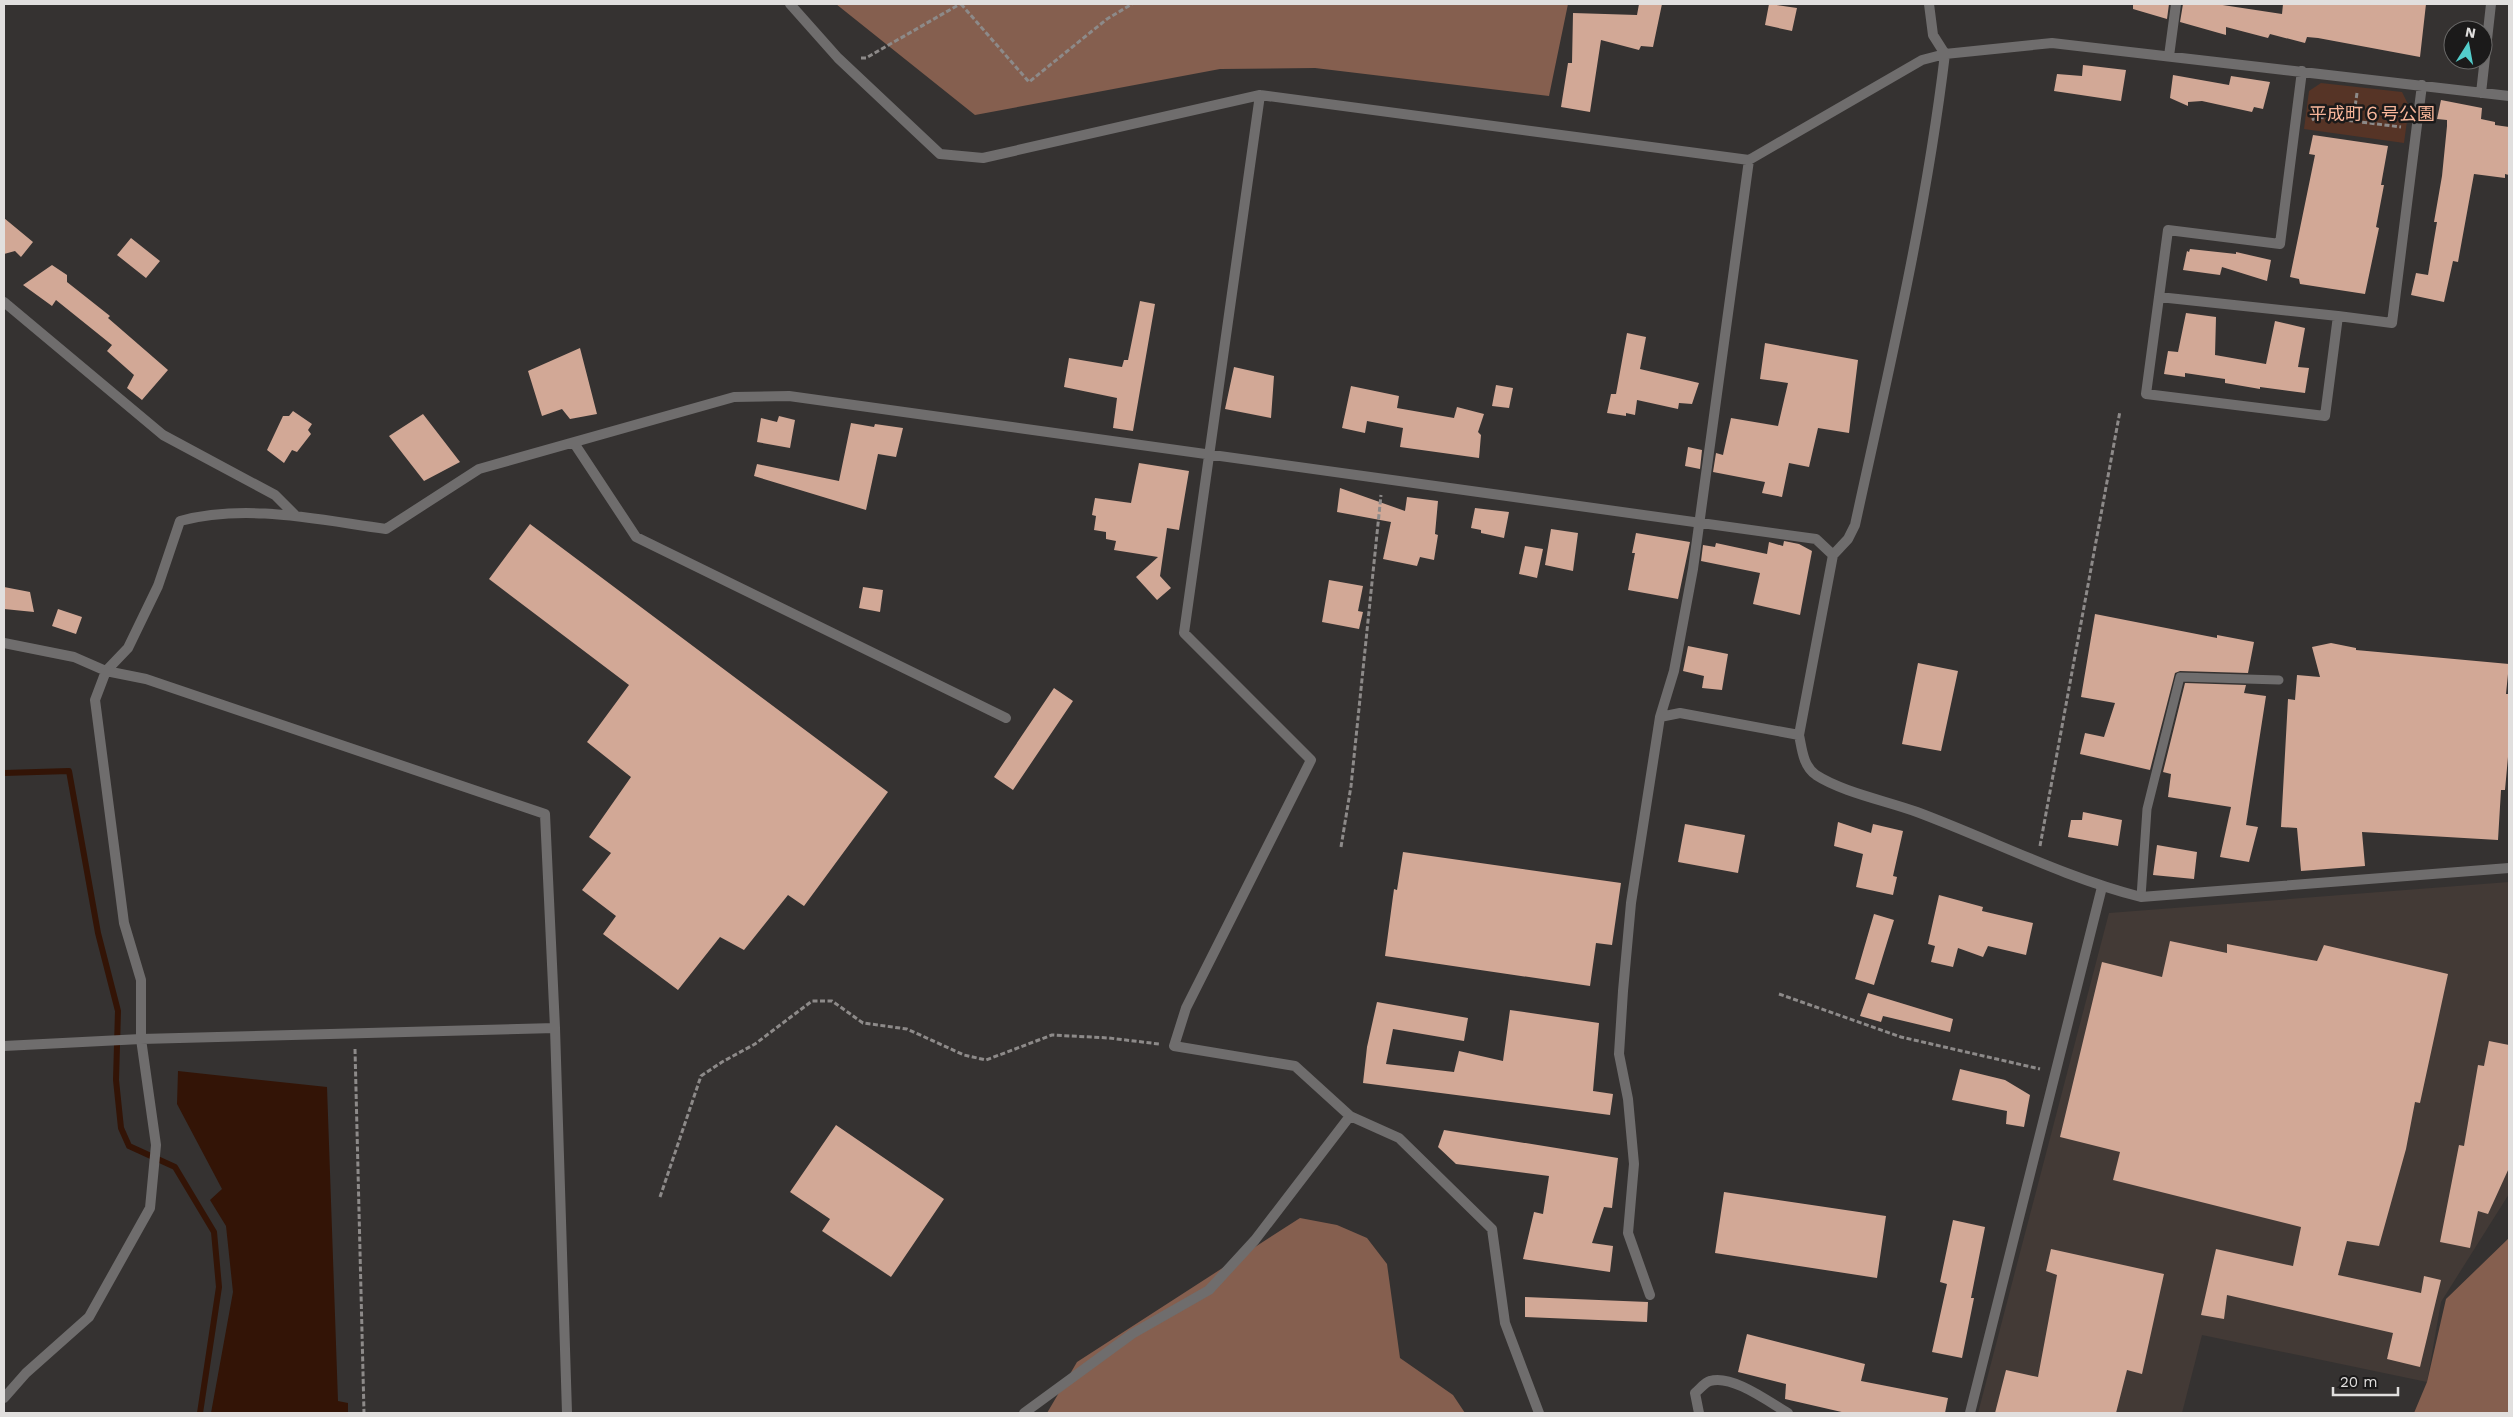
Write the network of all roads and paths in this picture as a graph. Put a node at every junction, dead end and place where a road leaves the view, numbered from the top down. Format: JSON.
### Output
{"nodes":[{"id":1,"x":790,"y":4,"type":"edge"},
{"id":2,"x":960,"y":4,"type":"edge"},
{"id":3,"x":1132,"y":4,"type":"edge"},
{"id":4,"x":1929,"y":4,"type":"edge"},
{"id":5,"x":2176,"y":4,"type":"edge"},
{"id":6,"x":2492,"y":4,"type":"edge"},
{"id":7,"x":1945,"y":54,"type":"junction"},
{"id":8,"x":2169,"y":56,"type":"junction"},
{"id":9,"x":838,"y":58,"type":"junction"},
{"id":10,"x":2302,"y":71,"type":"junction"},
{"id":11,"x":2360,"y":78,"type":"junction"},
{"id":12,"x":2422,"y":85,"type":"junction"},
{"id":13,"x":2481,"y":93,"type":"junction"},
{"id":14,"x":1260,"y":95,"type":"junction"},
{"id":15,"x":2509,"y":96,"type":"edge"},
{"id":16,"x":2353,"y":121,"type":"junction"},
{"id":17,"x":2416,"y":129,"type":"junction"},
{"id":18,"x":2294,"y":131,"type":"junction"},
{"id":19,"x":1749,"y":160,"type":"junction"},
{"id":20,"x":2159,"y":297,"type":"junction"},
{"id":21,"x":4,"y":302,"type":"edge"},
{"id":22,"x":2338,"y":316,"type":"junction"},
{"id":23,"x":2120,"y":411,"type":"dead end"},
{"id":24,"x":574,"y":443,"type":"junction"},
{"id":25,"x":1209,"y":456,"type":"junction"},
{"id":26,"x":1383,"y":479,"type":"junction"},
{"id":27,"x":295,"y":515,"type":"junction"},
{"id":28,"x":1699,"y":522,"type":"junction"},
{"id":29,"x":1833,"y":555,"type":"junction"},
{"id":30,"x":4,"y":644,"type":"edge"},
{"id":31,"x":106,"y":672,"type":"junction"},
{"id":32,"x":2279,"y":680,"type":"dead end"},
{"id":33,"x":1006,"y":718,"type":"dead end"},
{"id":34,"x":1660,"y":718,"type":"junction"},
{"id":35,"x":1799,"y":734,"type":"junction"},
{"id":36,"x":1341,"y":846,"type":"dead end"},
{"id":37,"x":2037,"y":861,"type":"junction"},
{"id":38,"x":2509,"y":868,"type":"edge"},
{"id":39,"x":2102,"y":887,"type":"junction"},
{"id":40,"x":2141,"y":897,"type":"junction"},
{"id":41,"x":1778,"y":994,"type":"dead end"},
{"id":42,"x":555,"y":1028,"type":"junction"},
{"id":43,"x":354,"y":1033,"type":"junction"},
{"id":44,"x":141,"y":1039,"type":"junction"},
{"id":45,"x":4,"y":1046,"type":"edge"},
{"id":46,"x":1174,"y":1046,"type":"junction"},
{"id":47,"x":2056,"y":1073,"type":"junction"},
{"id":48,"x":1350,"y":1116,"type":"junction"},
{"id":49,"x":660,"y":1197,"type":"dead end"},
{"id":50,"x":1650,"y":1295,"type":"dead end"},
{"id":51,"x":4,"y":1398,"type":"edge"},
{"id":52,"x":364,"y":1413,"type":"edge"},
{"id":53,"x":567,"y":1413,"type":"edge"},
{"id":54,"x":1024,"y":1413,"type":"edge"},
{"id":55,"x":1539,"y":1413,"type":"edge"},
{"id":56,"x":1700,"y":1413,"type":"edge"},
{"id":57,"x":1788,"y":1413,"type":"edge"},
{"id":58,"x":1970,"y":1413,"type":"edge"}],
"edges":[{"from":1,"to":9,"type":"street"},
{"from":2,"to":3,"type":"path"},
{"from":2,"to":9,"type":"path"},
{"from":4,"to":7,"type":"street"},
{"from":5,"to":8,"type":"street"},
{"from":6,"to":13,"type":"street"},
{"from":7,"to":8,"type":"street"},
{"from":7,"to":19,"type":"street"},
{"from":7,"to":29,"type":"street"},
{"from":8,"to":10,"type":"street"},
{"from":9,"to":14,"type":"street"},
{"from":10,"to":11,"type":"street"},
{"from":10,"to":18,"type":"street"},
{"from":11,"to":12,"type":"street"},
{"from":11,"to":16,"type":"path"},
{"from":12,"to":13,"type":"street"},
{"from":12,"to":17,"type":"street"},
{"from":13,"to":15,"type":"street"},
{"from":14,"to":19,"type":"street"},
{"from":14,"to":25,"type":"street"},
{"from":16,"to":17,"type":"path"},
{"from":16,"to":18,"type":"path"},
{"from":17,"to":22,"type":"street"},
{"from":18,"to":20,"type":"street"},
{"from":19,"to":28,"type":"street"},
{"from":20,"to":22,"type":"street"},
{"from":20,"to":22,"type":"street"},
{"from":21,"to":27,"type":"street"},
{"from":23,"to":37,"type":"path"},
{"from":24,"to":25,"type":"street"},
{"from":24,"to":27,"type":"street"},
{"from":24,"to":33,"type":"street"},
{"from":25,"to":26,"type":"street"},
{"from":25,"to":46,"type":"street"},
{"from":26,"to":28,"type":"street"},
{"from":26,"to":36,"type":"path"},
{"from":27,"to":31,"type":"street"},
{"from":28,"to":29,"type":"street"},
{"from":28,"to":34,"type":"street"},
{"from":29,"to":35,"type":"street"},
{"from":30,"to":31,"type":"street"},
{"from":31,"to":42,"type":"street"},
{"from":31,"to":44,"type":"street"},
{"from":32,"to":40,"type":"lane"},
{"from":34,"to":35,"type":"street"},
{"from":34,"to":50,"type":"street"},
{"from":35,"to":37,"type":"street"},
{"from":37,"to":39,"type":"street"},
{"from":38,"to":40,"type":"street"},
{"from":39,"to":40,"type":"street"},
{"from":39,"to":47,"type":"street"},
{"from":41,"to":47,"type":"path"},
{"from":42,"to":43,"type":"street"},
{"from":42,"to":53,"type":"street"},
{"from":43,"to":44,"type":"street"},
{"from":43,"to":52,"type":"path"},
{"from":44,"to":45,"type":"street"},
{"from":44,"to":51,"type":"street"},
{"from":46,"to":48,"type":"street"},
{"from":46,"to":49,"type":"path"},
{"from":47,"to":58,"type":"street"},
{"from":48,"to":54,"type":"street"},
{"from":48,"to":55,"type":"street"},
{"from":56,"to":57,"type":"street"}]}
